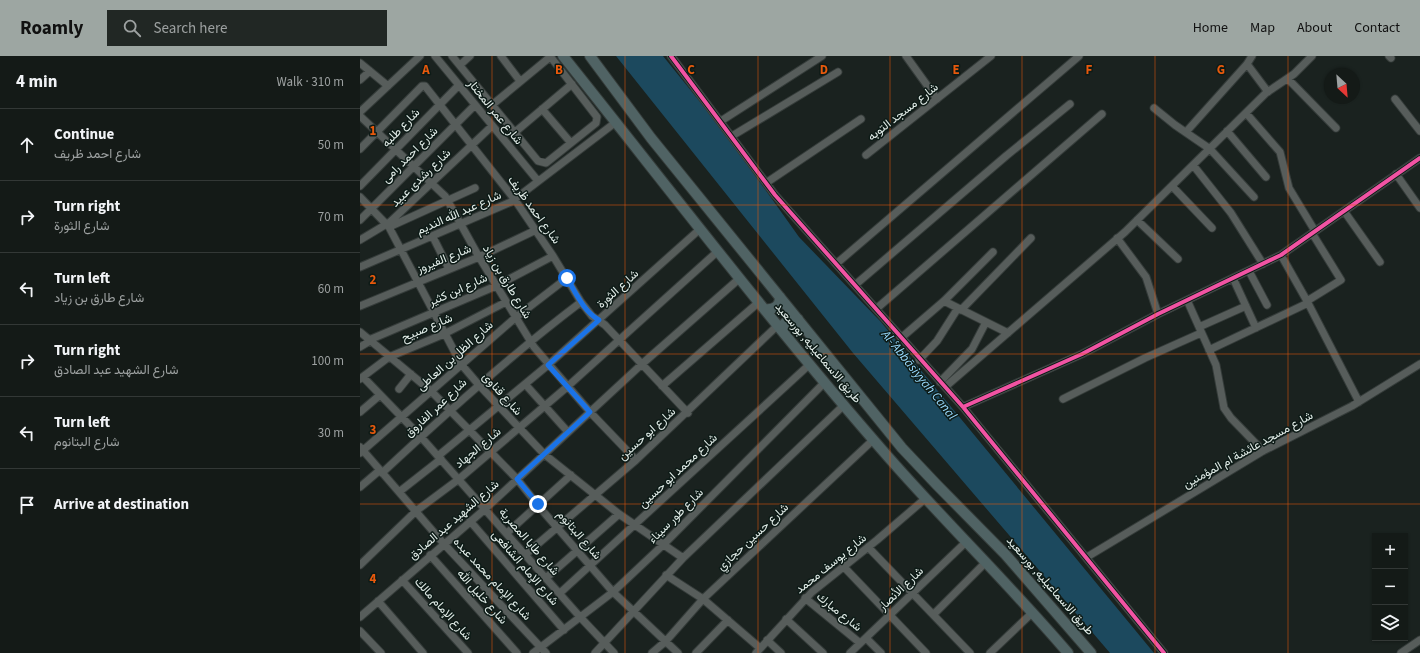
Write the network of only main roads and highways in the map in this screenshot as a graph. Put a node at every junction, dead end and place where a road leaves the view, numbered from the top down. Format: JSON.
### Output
{"nodes":[{"id":1,"x":563,"y":56,"type":"edge"},
{"id":2,"x":590,"y":56,"type":"edge"},
{"id":3,"x":780,"y":297,"type":"junction"},
{"id":4,"x":762,"y":306,"type":"junction"},
{"id":5,"x":798,"y":319,"type":"junction"},
{"id":6,"x":780,"y":328,"type":"junction"},
{"id":7,"x":1068,"y":653,"type":"edge"},
{"id":8,"x":1091,"y":653,"type":"edge"}],
"edges":[{"from":1,"to":4,"type":"highway","name":"طريق الاسماعيليه, بورسعيد"},
{"from":2,"to":3,"type":"highway","name":"طريق الاسماعيليه, بورسعيد"},
{"from":3,"to":4,"type":"highway"},
{"from":3,"to":5,"type":"highway","name":"طريق الاسماعيليه, بورسعيد"},
{"from":4,"to":6,"type":"highway","name":"طريق الاسماعيليه, بورسعيد"},
{"from":5,"to":6,"type":"highway"},
{"from":5,"to":8,"type":"highway","name":"طريق الاسماعيليه, بورسعيد"},
{"from":6,"to":7,"type":"highway","name":"طريق الاسماعيليه, بورسعيد"}]}
